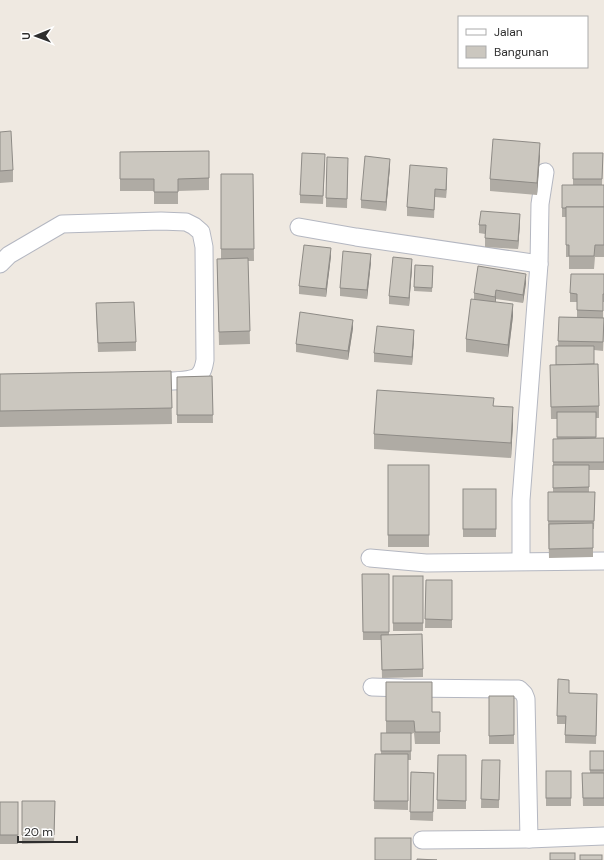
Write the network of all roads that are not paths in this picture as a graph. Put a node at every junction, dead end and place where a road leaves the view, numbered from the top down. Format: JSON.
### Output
{"nodes":[{"id":1,"x":545,"y":172,"type":"dead end"},
{"id":2,"x":299,"y":227,"type":"dead end"},
{"id":3,"x":0,"y":264,"type":"edge"},
{"id":4,"x":539,"y":264,"type":"junction"},
{"id":5,"x":134,"y":382,"type":"edge"},
{"id":6,"x":370,"y":558,"type":"dead end"},
{"id":7,"x":521,"y":561,"type":"junction"},
{"id":8,"x":604,"y":561,"type":"edge"},
{"id":9,"x":372,"y":687,"type":"dead end"},
{"id":10,"x":604,"y":836,"type":"edge"},
{"id":11,"x":529,"y":839,"type":"junction"},
{"id":12,"x":422,"y":840,"type":"dead end"}],
"edges":[{"from":1,"to":4,"type":"street"},
{"from":2,"to":4,"type":"street"},
{"from":3,"to":5,"type":"street"},
{"from":4,"to":7,"type":"street"},
{"from":6,"to":7,"type":"street"},
{"from":7,"to":8,"type":"street"},
{"from":9,"to":11,"type":"street"},
{"from":10,"to":11,"type":"street"},
{"from":11,"to":12,"type":"street"}]}
